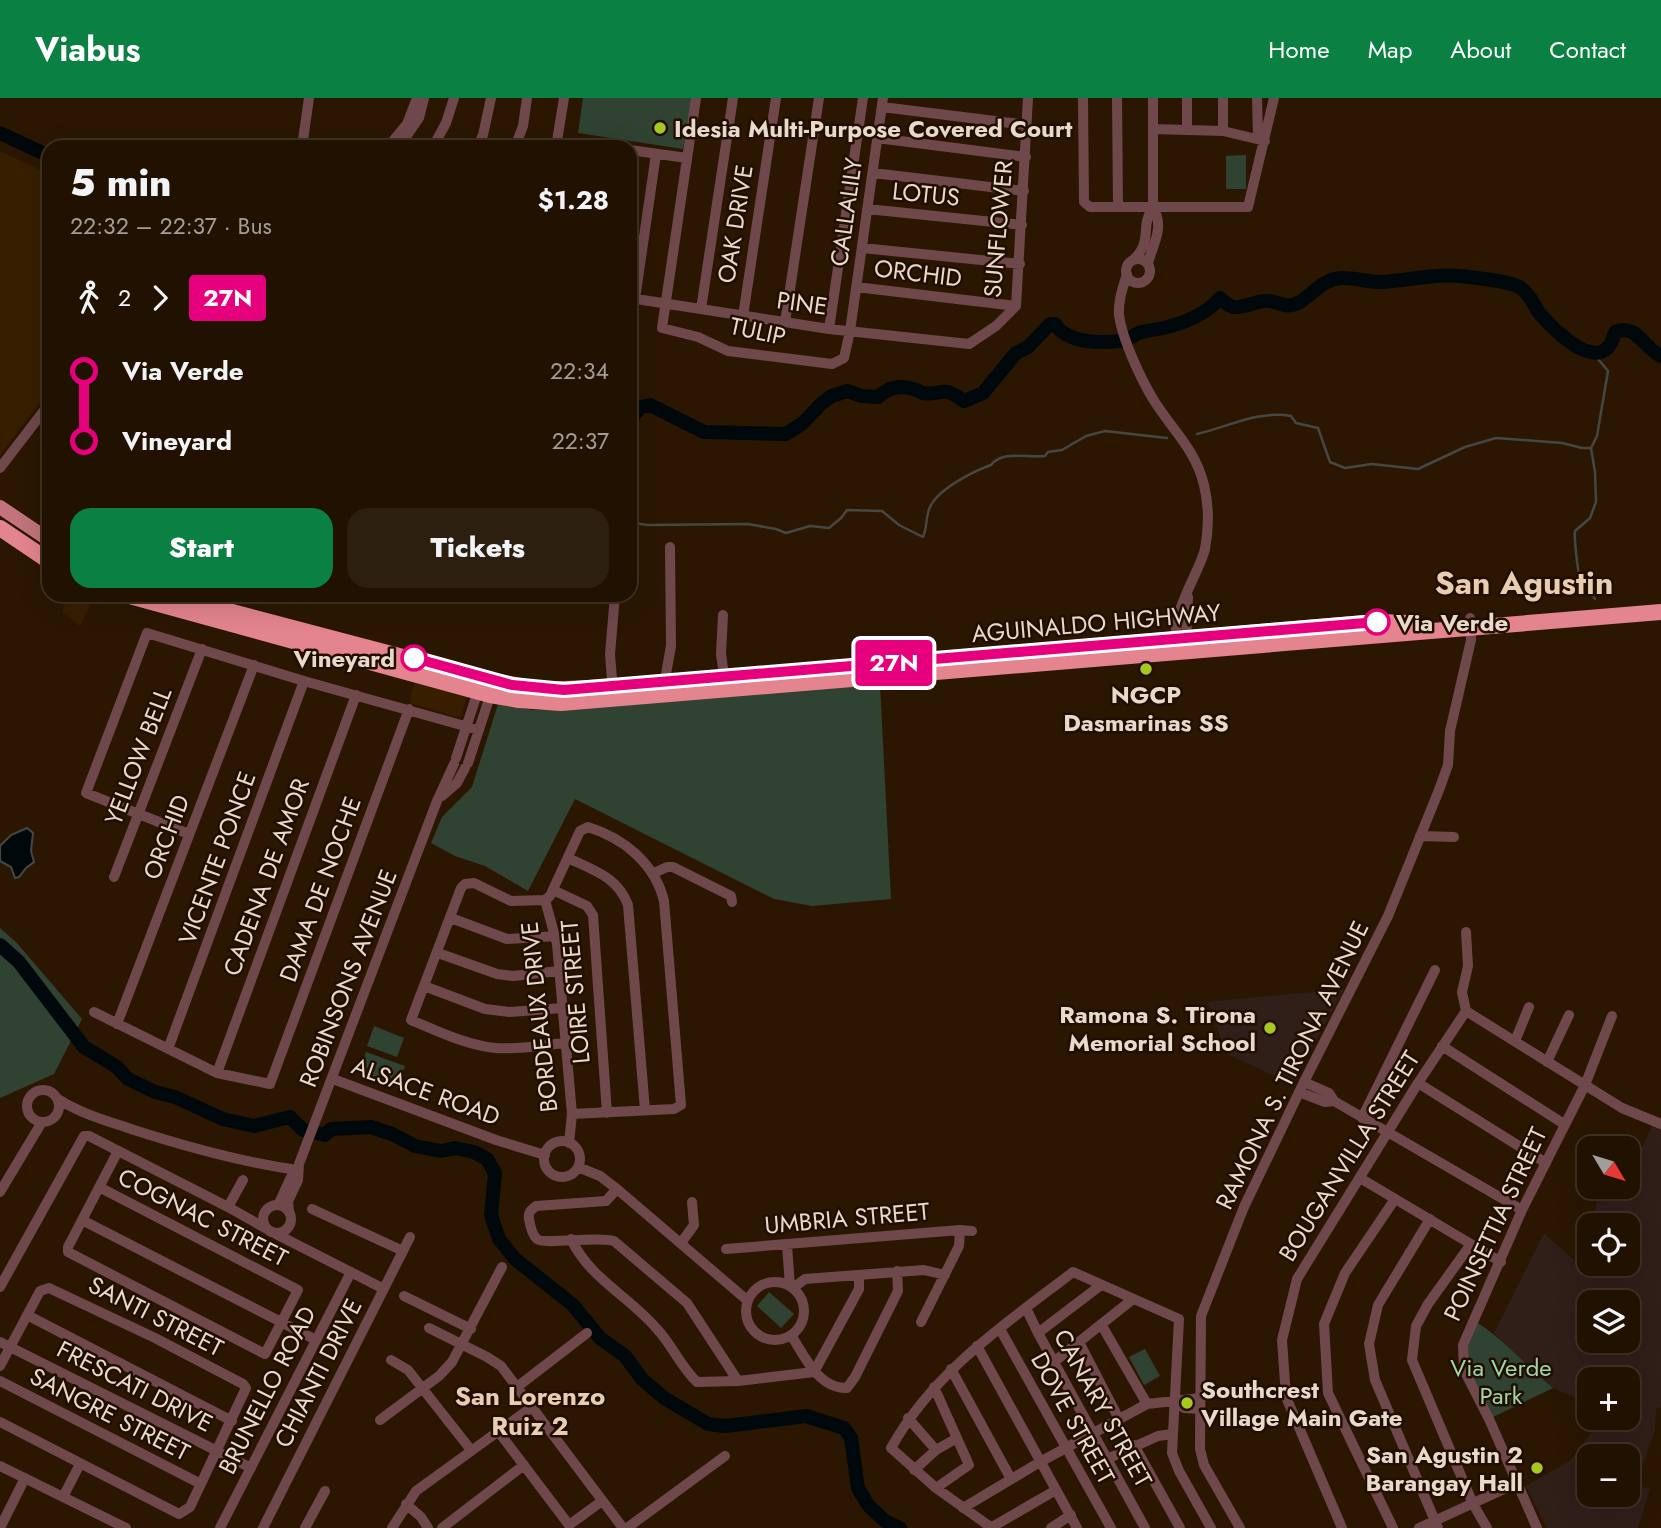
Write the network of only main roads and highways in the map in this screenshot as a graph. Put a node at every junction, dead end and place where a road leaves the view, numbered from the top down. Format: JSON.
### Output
{"nodes":[{"id":1,"x":0,"y":507,"type":"edge"},
{"id":2,"x":0,"y":517,"type":"edge"},
{"id":3,"x":0,"y":528,"type":"edge"},
{"id":4,"x":42,"y":535,"type":"edge"},
{"id":5,"x":42,"y":545,"type":"edge"},
{"id":6,"x":42,"y":556,"type":"edge"},
{"id":7,"x":154,"y":602,"type":"edge"},
{"id":8,"x":192,"y":602,"type":"edge"},
{"id":9,"x":1661,"y":603,"type":"edge"},
{"id":10,"x":1631,"y":610,"type":"junction"},
{"id":11,"x":1661,"y":612,"type":"edge"},
{"id":12,"x":486,"y":686,"type":"junction"}],
"edges":[{"from":1,"to":4,"type":"main road"},
{"from":2,"to":5,"type":"highway"},
{"from":3,"to":6,"type":"highway"},
{"from":7,"to":12,"type":"highway","name":"AGUINALDO HIGHWAY"},
{"from":8,"to":12,"type":"highway","name":"AGUINALDO HIGHWAY"},
{"from":9,"to":10,"type":"highway","name":"AGUINALDO HIGHWAY"},
{"from":10,"to":11,"type":"highway","name":"AGUINALDO HIGHWAY"},
{"from":10,"to":12,"type":"highway","name":"AGUINALDO HIGHWAY"}]}
